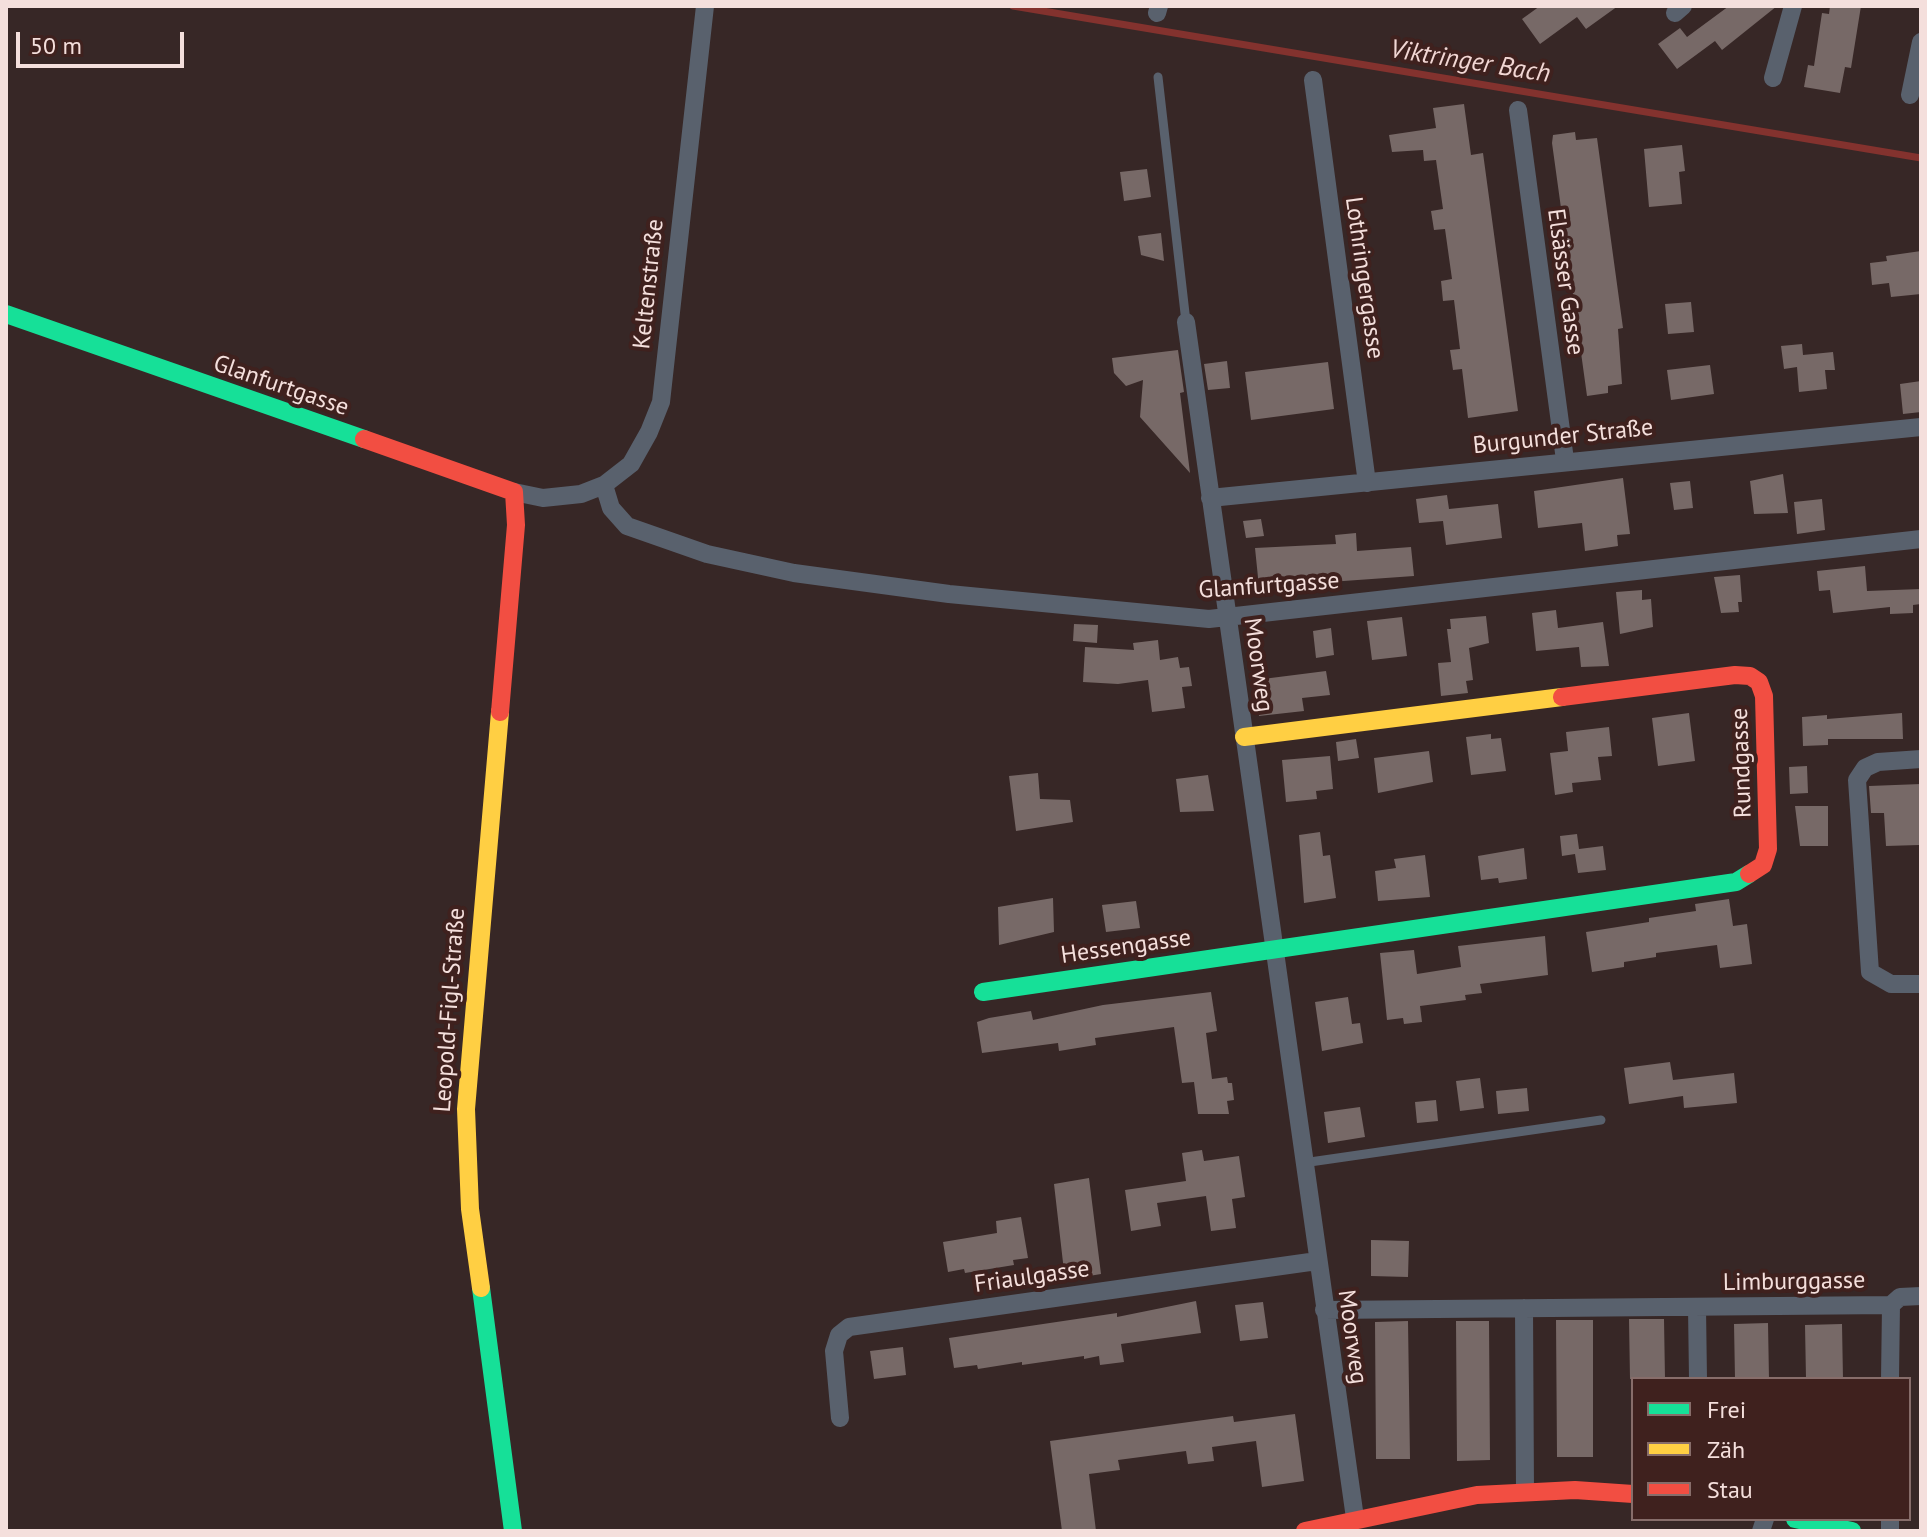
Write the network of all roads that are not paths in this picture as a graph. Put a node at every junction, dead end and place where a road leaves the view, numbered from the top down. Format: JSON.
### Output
{"nodes":[{"id":1,"x":705,"y":6,"type":"edge"},
{"id":2,"x":1793,"y":6,"type":"edge"},
{"id":3,"x":1921,"y":42,"type":"edge"},
{"id":4,"x":1158,"y":77,"type":"dead end"},
{"id":5,"x":1773,"y":78,"type":"dead end"},
{"id":6,"x":1313,"y":80,"type":"dead end"},
{"id":7,"x":1910,"y":95,"type":"dead end"},
{"id":8,"x":1518,"y":110,"type":"dead end"},
{"id":9,"x":6,"y":314,"type":"edge"},
{"id":10,"x":1186,"y":322,"type":"joint"},
{"id":11,"x":1921,"y":427,"type":"edge"},
{"id":12,"x":1565,"y":460,"type":"junction"},
{"id":13,"x":1367,"y":483,"type":"junction"},
{"id":14,"x":604,"y":485,"type":"junction"},
{"id":15,"x":514,"y":492,"type":"junction"},
{"id":16,"x":543,"y":498,"type":"joint"},
{"id":17,"x":1210,"y":498,"type":"junction"},
{"id":18,"x":1921,"y":539,"type":"edge"},
{"id":19,"x":1227,"y":618,"type":"junction"},
{"id":20,"x":1244,"y":737,"type":"junction"},
{"id":21,"x":1921,"y":759,"type":"edge"},
{"id":22,"x":1275,"y":949,"type":"junction"},
{"id":23,"x":1921,"y":984,"type":"edge"},
{"id":24,"x":983,"y":992,"type":"dead end"},
{"id":25,"x":1601,"y":1120,"type":"dead end"},
{"id":26,"x":1303,"y":1163,"type":"junction"},
{"id":27,"x":1317,"y":1261,"type":"junction"},
{"id":28,"x":1921,"y":1296,"type":"edge"},
{"id":29,"x":1891,"y":1305,"type":"junction"},
{"id":30,"x":1697,"y":1307,"type":"junction"},
{"id":31,"x":1524,"y":1308,"type":"junction"},
{"id":32,"x":1324,"y":1310,"type":"junction"},
{"id":33,"x":1698,"y":1377,"type":"edge"},
{"id":34,"x":1890,"y":1377,"type":"edge"},
{"id":35,"x":840,"y":1418,"type":"dead end"},
{"id":36,"x":1525,"y":1492,"type":"junction"},
{"id":37,"x":1631,"y":1494,"type":"edge"},
{"id":38,"x":1355,"y":1518,"type":"junction"},
{"id":39,"x":1804,"y":1521,"type":"edge"},
{"id":40,"x":513,"y":1531,"type":"edge"},
{"id":41,"x":1305,"y":1531,"type":"edge"},
{"id":42,"x":1852,"y":1531,"type":"edge"}],
"edges":[{"from":1,"to":14,"type":"street","name":"Keltenstraße"},
{"from":2,"to":5,"type":"street"},
{"from":3,"to":7,"type":"street"},
{"from":4,"to":10,"type":"lane","name":"Moorweg"},
{"from":6,"to":13,"type":"street","name":"Lothringergasse"},
{"from":8,"to":12,"type":"street","name":"Elsässer Gasse"},
{"from":9,"to":15,"type":"street","name":"Glanfurtgasse"},
{"from":10,"to":17,"type":"street","name":"Moorweg"},
{"from":11,"to":12,"type":"street","name":"Burgunder Straße"},
{"from":12,"to":13,"type":"street","name":"Burgunder Straße"},
{"from":13,"to":17,"type":"street","name":"Burgunder Straße"},
{"from":14,"to":16,"type":"street","name":"Keltenstraße"},
{"from":14,"to":19,"type":"street","name":"Glanfurtgasse"},
{"from":15,"to":16,"type":"street","name":"Glanfurtgasse"},
{"from":15,"to":40,"type":"street","name":"Leopold-Figl-Straße"},
{"from":17,"to":19,"type":"street","name":"Moorweg"},
{"from":18,"to":19,"type":"street","name":"Glanfurtgasse"},
{"from":19,"to":20,"type":"street","name":"Moorweg"},
{"from":20,"to":22,"type":"street","name":"Moorweg"},
{"from":20,"to":22,"type":"street","name":"Rundgasse"},
{"from":21,"to":23,"type":"street"},
{"from":22,"to":24,"type":"street","name":"Hessengasse"},
{"from":22,"to":26,"type":"street","name":"Moorweg"},
{"from":25,"to":26,"type":"lane"},
{"from":26,"to":27,"type":"street","name":"Moorweg"},
{"from":27,"to":32,"type":"street","name":"Moorweg"},
{"from":27,"to":35,"type":"street","name":"Friaulgasse"},
{"from":28,"to":29,"type":"street","name":"Limburggasse"},
{"from":29,"to":30,"type":"street","name":"Limburggasse"},
{"from":29,"to":34,"type":"street","name":"Limburggasse"},
{"from":30,"to":31,"type":"street","name":"Limburggasse"},
{"from":30,"to":33,"type":"street","name":"Limburggasse"},
{"from":31,"to":32,"type":"street","name":"Limburggasse"},
{"from":31,"to":36,"type":"street"},
{"from":32,"to":38,"type":"street","name":"Moorweg"},
{"from":36,"to":37,"type":"street"},
{"from":36,"to":38,"type":"street"},
{"from":38,"to":41,"type":"street"},
{"from":39,"to":42,"type":"street"}]}
